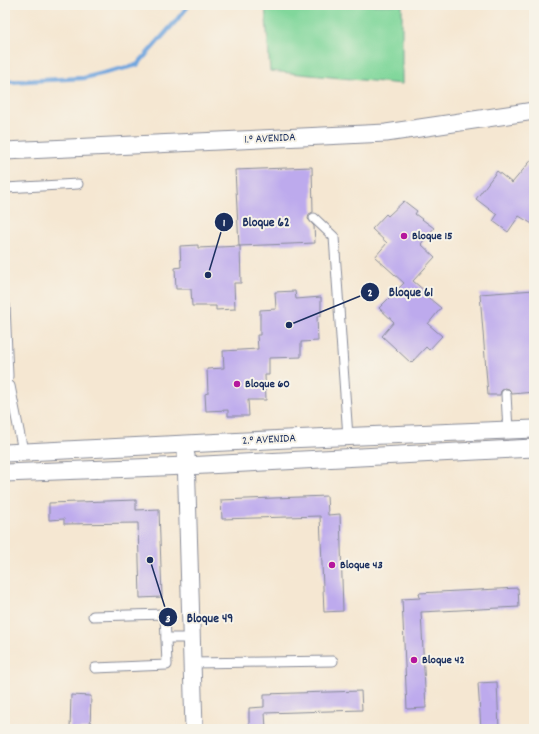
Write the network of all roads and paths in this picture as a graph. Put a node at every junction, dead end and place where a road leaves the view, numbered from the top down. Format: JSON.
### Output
{"nodes":[{"id":1,"x":534,"y":111,"type":"edge"},
{"id":2,"x":5,"y":151,"type":"edge"},
{"id":3,"x":78,"y":184,"type":"dead end"},
{"id":4,"x":5,"y":188,"type":"edge"},
{"id":5,"x":314,"y":218,"type":"dead end"},
{"id":6,"x":5,"y":305,"type":"edge"},
{"id":7,"x":5,"y":326,"type":"edge"},
{"id":8,"x":8,"y":376,"type":"junction"},
{"id":9,"x":506,"y":394,"type":"dead end"},
{"id":10,"x":5,"y":407,"type":"edge"},
{"id":11,"x":534,"y":429,"type":"edge"},
{"id":12,"x":508,"y":431,"type":"junction"},
{"id":13,"x":348,"y":437,"type":"junction"},
{"id":14,"x":185,"y":444,"type":"junction"},
{"id":15,"x":534,"y":448,"type":"edge"},
{"id":16,"x":23,"y":451,"type":"junction"},
{"id":17,"x":5,"y":453,"type":"edge"},
{"id":18,"x":186,"y":466,"type":"junction"},
{"id":19,"x":5,"y":473,"type":"edge"},
{"id":20,"x":93,"y":616,"type":"dead end"},
{"id":21,"x":166,"y":638,"type":"junction"},
{"id":22,"x":191,"y":638,"type":"junction"},
{"id":23,"x":333,"y":662,"type":"dead end"},
{"id":24,"x":192,"y":663,"type":"junction"},
{"id":25,"x":95,"y":668,"type":"dead end"},
{"id":26,"x":194,"y":729,"type":"edge"}],
"edges":[{"from":1,"to":2,"type":"street","name":"1.° AVENIDA"},
{"from":3,"to":4,"type":"lane"},
{"from":5,"to":13,"type":"lane"},
{"from":6,"to":7,"type":"lane"},
{"from":7,"to":8,"type":"lane"},
{"from":8,"to":10,"type":"lane"},
{"from":8,"to":16,"type":"lane"},
{"from":9,"to":12,"type":"lane"},
{"from":11,"to":12,"type":"street","name":"2.° AVENIDA"},
{"from":12,"to":13,"type":"street","name":"2.° AVENIDA"},
{"from":13,"to":14,"type":"street","name":"2.° AVENIDA"},
{"from":14,"to":16,"type":"street","name":"2.° AVENIDA"},
{"from":14,"to":18,"type":"street"},
{"from":15,"to":18,"type":"street"},
{"from":16,"to":17,"type":"street","name":"2.° AVENIDA"},
{"from":18,"to":19,"type":"street"},
{"from":18,"to":22,"type":"street"},
{"from":20,"to":21,"type":"lane"},
{"from":21,"to":22,"type":"lane"},
{"from":21,"to":25,"type":"lane"},
{"from":22,"to":24,"type":"street"},
{"from":23,"to":24,"type":"lane"},
{"from":24,"to":26,"type":"street"}]}
